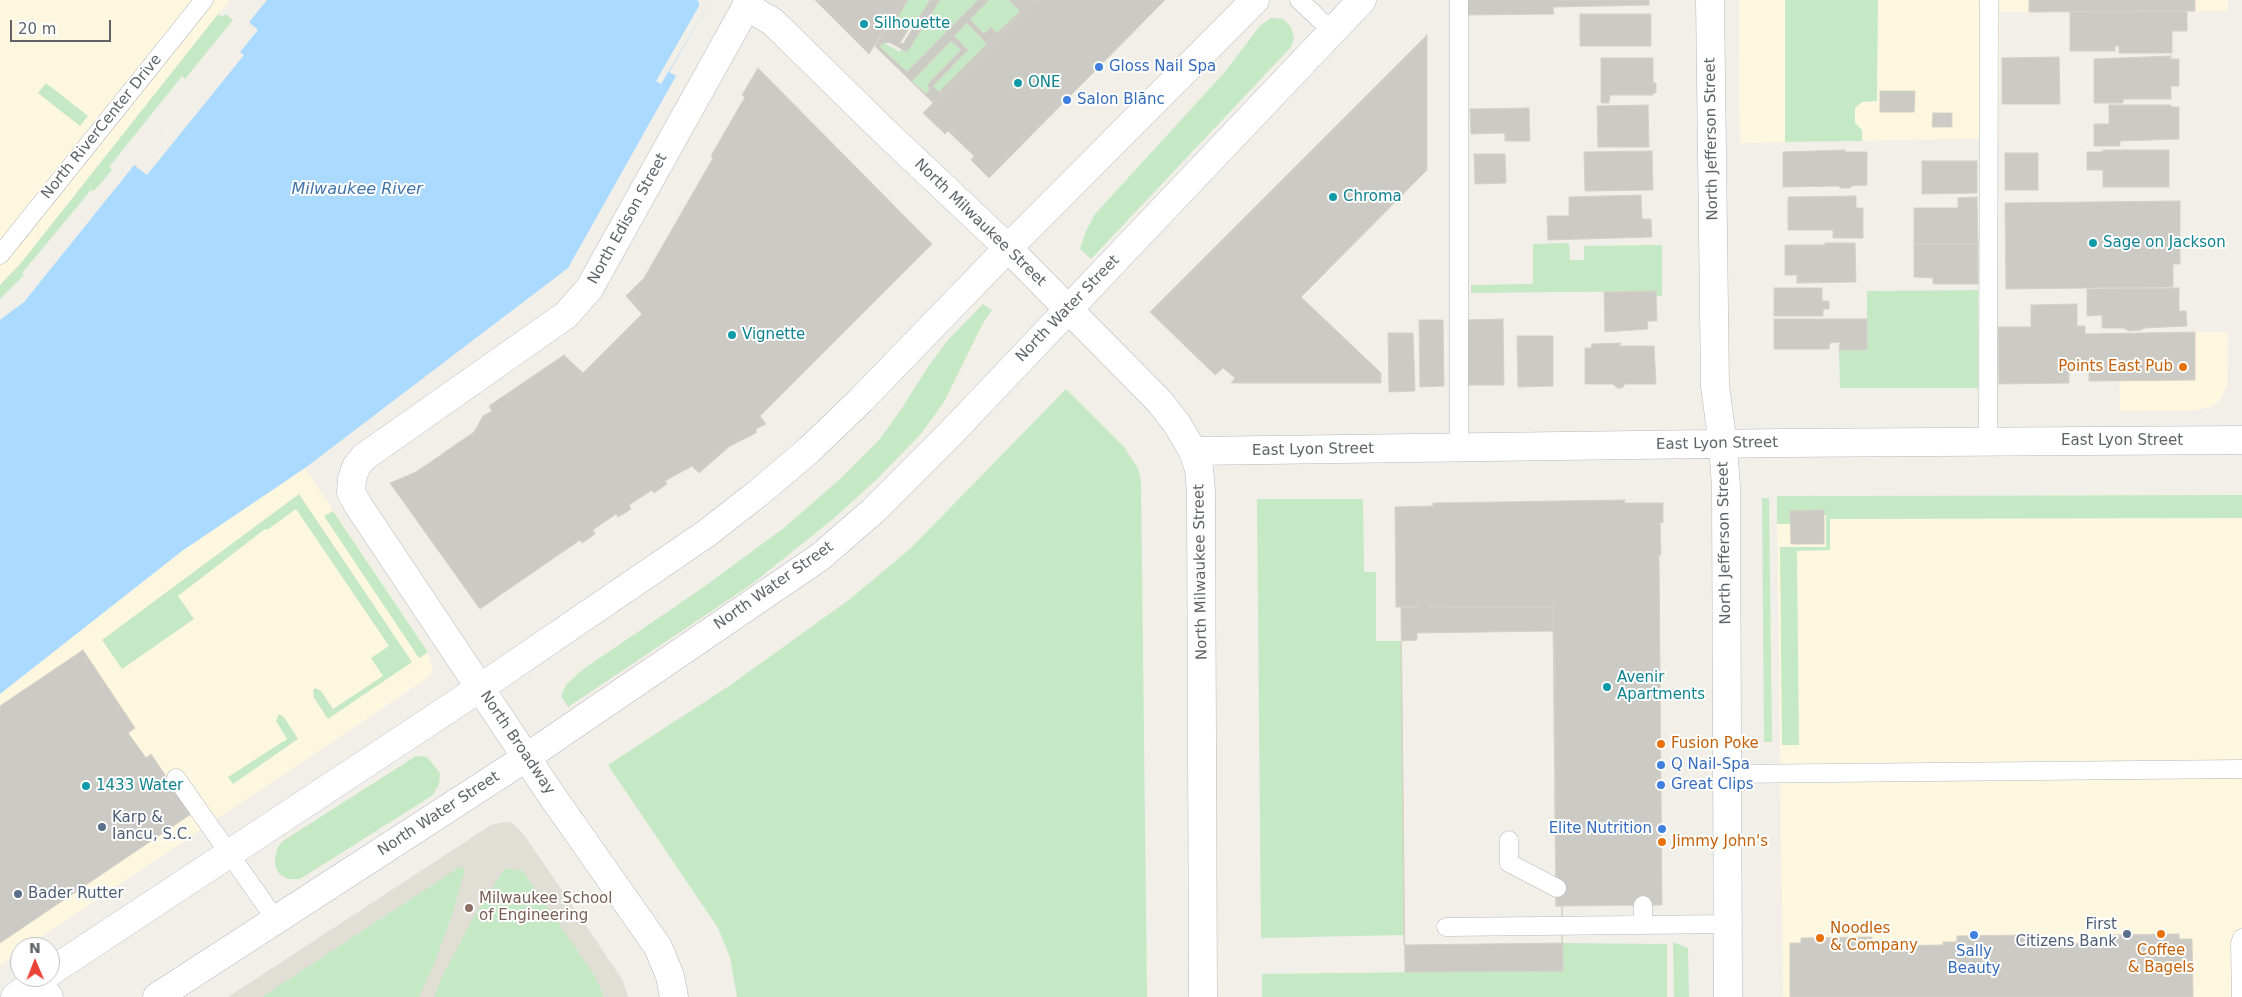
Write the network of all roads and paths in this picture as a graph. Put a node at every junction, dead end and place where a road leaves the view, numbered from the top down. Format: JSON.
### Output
{"nodes":[{"id":1,"x":204,"y":0,"type":"edge"},
{"id":2,"x":1255,"y":0,"type":"edge"},
{"id":3,"x":1299,"y":0,"type":"edge"},
{"id":4,"x":1362,"y":0,"type":"edge"},
{"id":5,"x":1459,"y":0,"type":"edge"},
{"id":6,"x":1710,"y":0,"type":"edge"},
{"id":7,"x":1989,"y":0,"type":"edge"},
{"id":8,"x":748,"y":3,"type":"edge"},
{"id":9,"x":1332,"y":31,"type":"junction"},
{"id":10,"x":1008,"y":248,"type":"junction"},
{"id":11,"x":0,"y":255,"type":"edge"},
{"id":12,"x":1069,"y":308,"type":"junction"},
{"id":13,"x":2242,"y":440,"type":"edge"},
{"id":14,"x":1988,"y":442,"type":"junction"},
{"id":15,"x":1723,"y":445,"type":"junction"},
{"id":16,"x":1459,"y":448,"type":"junction"},
{"id":17,"x":1193,"y":452,"type":"junction"},
{"id":18,"x":352,"y":492,"type":"joint"},
{"id":19,"x":480,"y":688,"type":"junction"},
{"id":20,"x":527,"y":757,"type":"junction"},
{"id":21,"x":2242,"y":769,"type":"edge"},
{"id":22,"x":1727,"y":774,"type":"junction"},
{"id":23,"x":176,"y":778,"type":"dead end"},
{"id":24,"x":1509,"y":840,"type":"dead end"},
{"id":25,"x":229,"y":854,"type":"junction"},
{"id":26,"x":1556,"y":888,"type":"dead end"},
{"id":27,"x":1643,"y":905,"type":"dead end"},
{"id":28,"x":276,"y":920,"type":"junction"},
{"id":29,"x":1728,"y":924,"type":"junction"},
{"id":30,"x":1643,"y":925,"type":"junction"},
{"id":31,"x":1446,"y":927,"type":"dead end"},
{"id":32,"x":2242,"y":938,"type":"edge"},
{"id":33,"x":60,"y":972,"type":"edge"},
{"id":34,"x":35,"y":987,"type":"edge"},
{"id":35,"x":15,"y":997,"type":"edge"},
{"id":36,"x":157,"y":997,"type":"edge"},
{"id":37,"x":674,"y":997,"type":"edge"},
{"id":38,"x":1203,"y":997,"type":"edge"},
{"id":39,"x":1728,"y":997,"type":"edge"},
{"id":40,"x":2240,"y":997,"type":"edge"}],
"edges":[{"from":1,"to":11,"type":"lane","name":"North RiverCenter Drive"},
{"from":2,"to":10,"type":"street"},
{"from":3,"to":9,"type":"lane"},
{"from":4,"to":9,"type":"street","name":"North Water Street"},
{"from":5,"to":16,"type":"lane"},
{"from":6,"to":15,"type":"street","name":"North Jefferson Street"},
{"from":7,"to":14,"type":"lane"},
{"from":8,"to":10,"type":"street","name":"North Milwaukee Street"},
{"from":8,"to":18,"type":"street","name":"North Edison Street"},
{"from":9,"to":12,"type":"street","name":"North Water Street"},
{"from":10,"to":12,"type":"street","name":"North Milwaukee Street"},
{"from":10,"to":19,"type":"street"},
{"from":12,"to":17,"type":"street","name":"North Milwaukee Street"},
{"from":12,"to":20,"type":"street","name":"North Water Street"},
{"from":13,"to":14,"type":"street","name":"East Lyon Street"},
{"from":14,"to":15,"type":"street","name":"East Lyon Street"},
{"from":15,"to":16,"type":"street","name":"East Lyon Street"},
{"from":15,"to":22,"type":"street","name":"North Jefferson Street"},
{"from":16,"to":17,"type":"street","name":"East Lyon Street"},
{"from":17,"to":38,"type":"street","name":"North Milwaukee Street"},
{"from":18,"to":19,"type":"street","name":"North Broadway"},
{"from":19,"to":20,"type":"street","name":"North Broadway"},
{"from":19,"to":25,"type":"street"},
{"from":20,"to":28,"type":"street","name":"North Water Street"},
{"from":20,"to":37,"type":"street","name":"North Broadway"},
{"from":21,"to":22,"type":"lane"},
{"from":22,"to":29,"type":"street","name":"North Jefferson Street"},
{"from":23,"to":25,"type":"lane"},
{"from":24,"to":26,"type":"lane"},
{"from":25,"to":28,"type":"lane"},
{"from":25,"to":33,"type":"street"},
{"from":27,"to":30,"type":"lane"},
{"from":28,"to":36,"type":"street","name":"North Water Street"},
{"from":29,"to":30,"type":"lane"},
{"from":29,"to":39,"type":"street","name":"North Jefferson Street"},
{"from":30,"to":31,"type":"lane"},
{"from":32,"to":40,"type":"lane"},
{"from":34,"to":35,"type":"street"}]}
